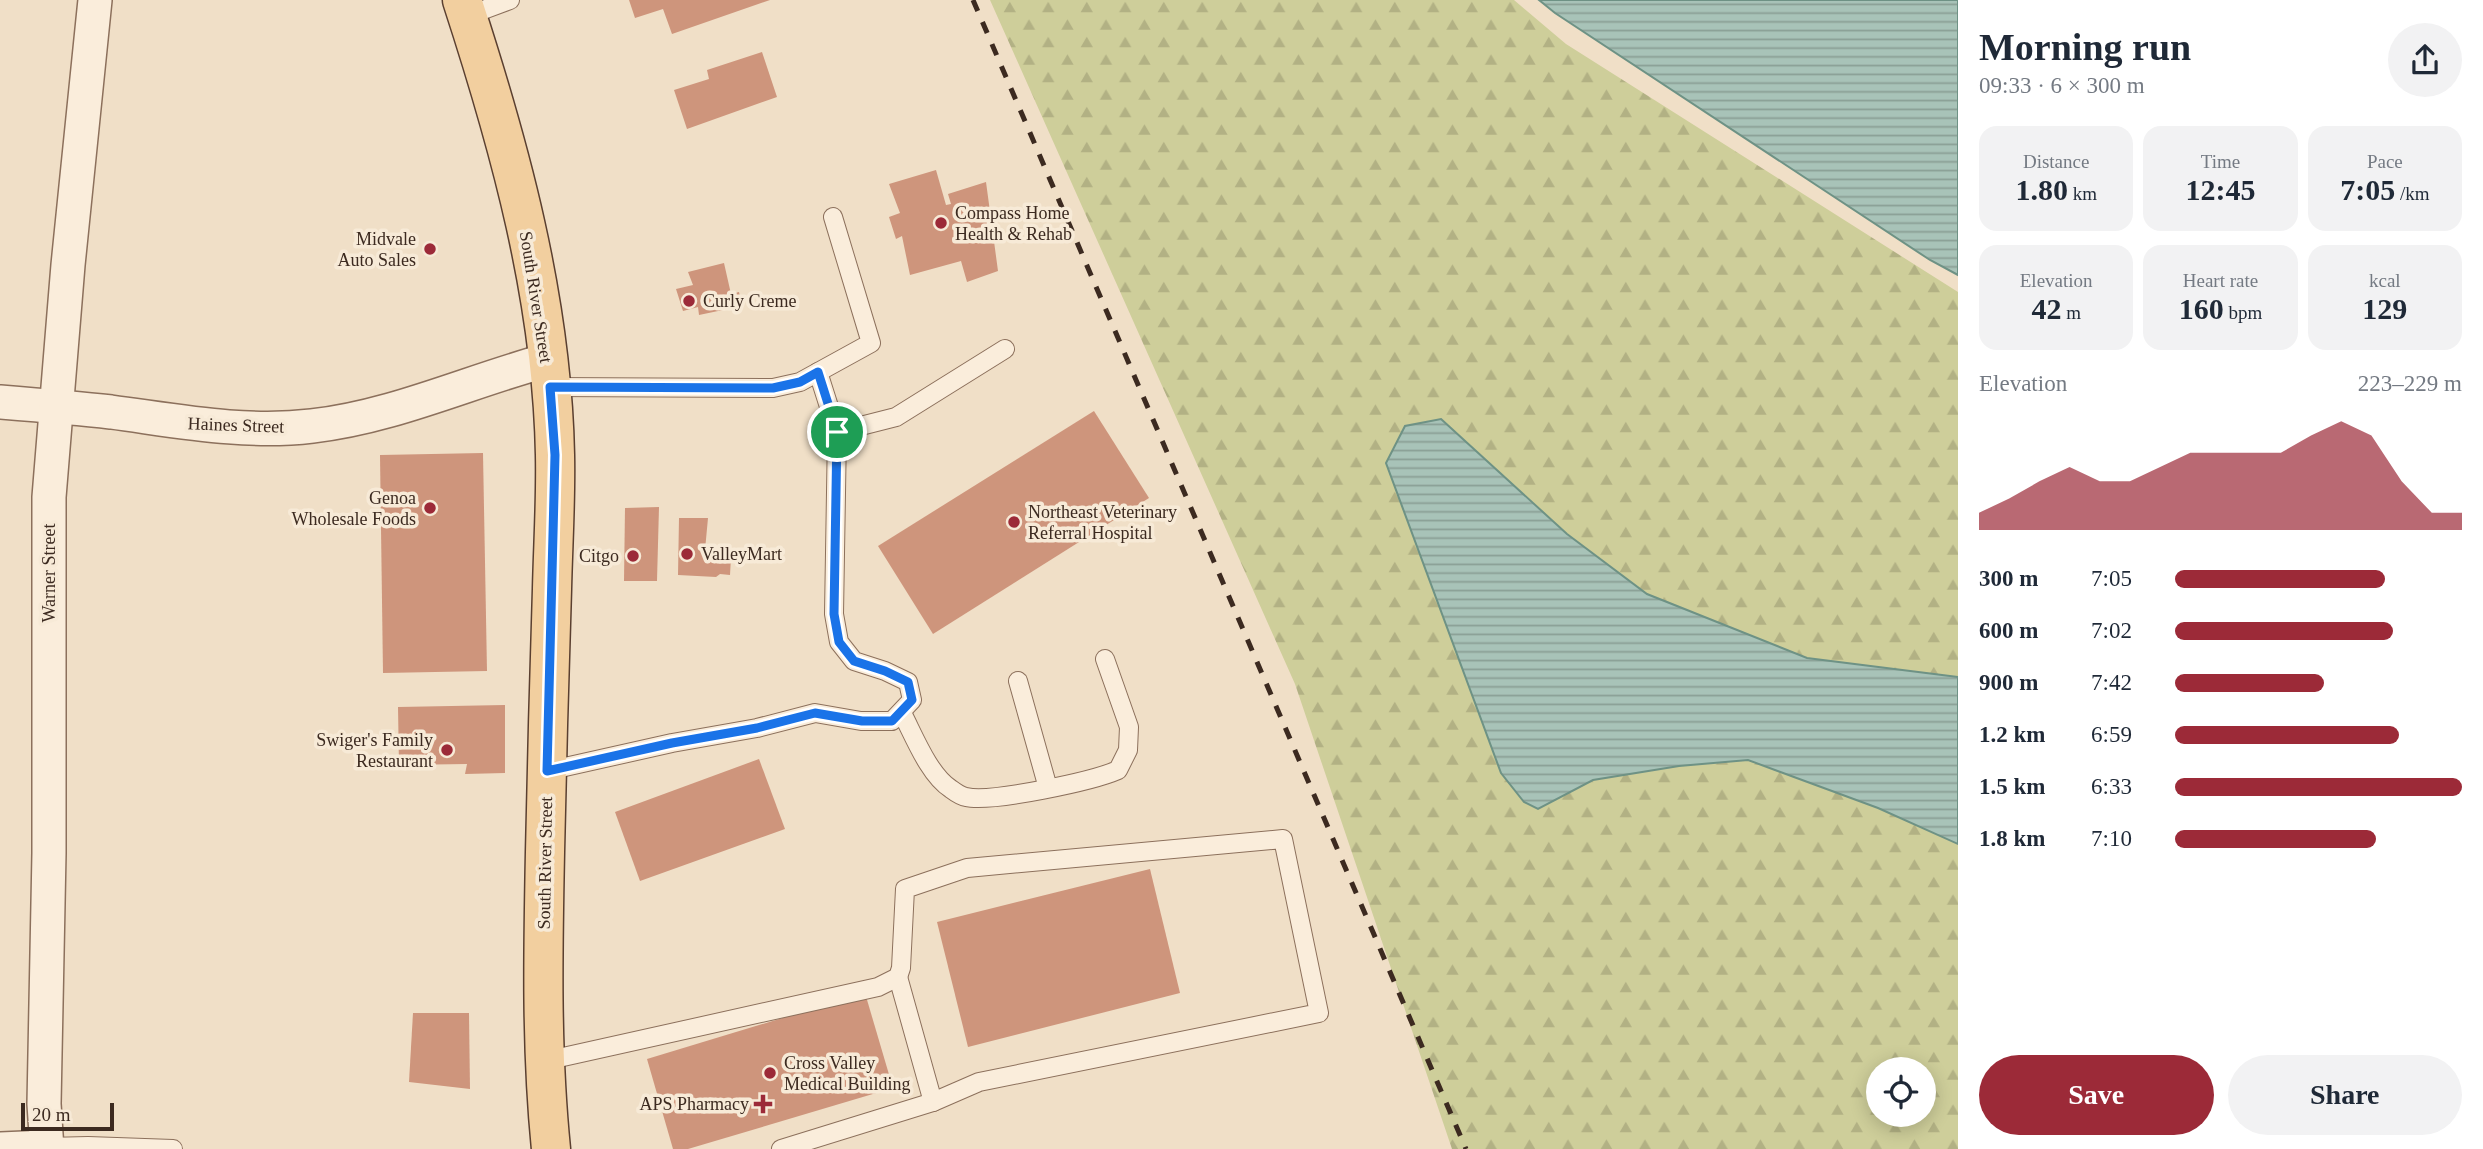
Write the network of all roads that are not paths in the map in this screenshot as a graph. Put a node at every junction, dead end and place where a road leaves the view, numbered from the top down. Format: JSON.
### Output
{"nodes":[{"id":1,"x":95,"y":0,"type":"edge"},
{"id":2,"x":510,"y":0,"type":"edge"},
{"id":3,"x":464,"y":8,"type":"edge"},
{"id":4,"x":832,"y":217,"type":"dead end"},
{"id":5,"x":1005,"y":349,"type":"dead end"},
{"id":6,"x":818,"y":372,"type":"junction"},
{"id":7,"x":549,"y":373,"type":"junction"},
{"id":8,"x":0,"y":402,"type":"edge"},
{"id":9,"x":55,"y":407,"type":"junction"},
{"id":10,"x":837,"y":432,"type":"junction"},
{"id":11,"x":1105,"y":659,"type":"dead end"},
{"id":12,"x":1018,"y":681,"type":"dead end"},
{"id":13,"x":902,"y":713,"type":"junction"},
{"id":14,"x":547,"y":771,"type":"junction"},
{"id":15,"x":1048,"y":788,"type":"junction"},
{"id":16,"x":898,"y":977,"type":"junction"},
{"id":17,"x":545,"y":1060,"type":"junction"},
{"id":18,"x":933,"y":1102,"type":"junction"},
{"id":19,"x":47,"y":1148,"type":"edge"},
{"id":20,"x":0,"y":1149,"type":"edge"},
{"id":21,"x":173,"y":1149,"type":"edge"},
{"id":22,"x":551,"y":1149,"type":"edge"},
{"id":23,"x":781,"y":1149,"type":"edge"}],
"edges":[{"from":1,"to":9,"type":"street","name":"Warner Street"},
{"from":2,"to":3,"type":"lane"},
{"from":3,"to":7,"type":"main road","name":"South River Street"},
{"from":4,"to":6,"type":"lane"},
{"from":5,"to":10,"type":"lane"},
{"from":6,"to":7,"type":"lane"},
{"from":6,"to":10,"type":"lane"},
{"from":7,"to":9,"type":"street","name":"Haines Street"},
{"from":7,"to":14,"type":"main road","name":"South River Street"},
{"from":8,"to":9,"type":"street","name":"Haines Street"},
{"from":9,"to":19,"type":"street","name":"Warner Street"},
{"from":10,"to":13,"type":"lane"},
{"from":11,"to":15,"type":"lane"},
{"from":12,"to":15,"type":"lane"},
{"from":13,"to":14,"type":"lane"},
{"from":13,"to":15,"type":"lane"},
{"from":14,"to":17,"type":"main road","name":"South River Street"},
{"from":16,"to":17,"type":"lane"},
{"from":16,"to":18,"type":"lane"},
{"from":16,"to":18,"type":"lane"},
{"from":17,"to":22,"type":"main road","name":"South River Street"},
{"from":18,"to":23,"type":"lane"},
{"from":19,"to":20,"type":"street"},
{"from":19,"to":21,"type":"lane"}]}
